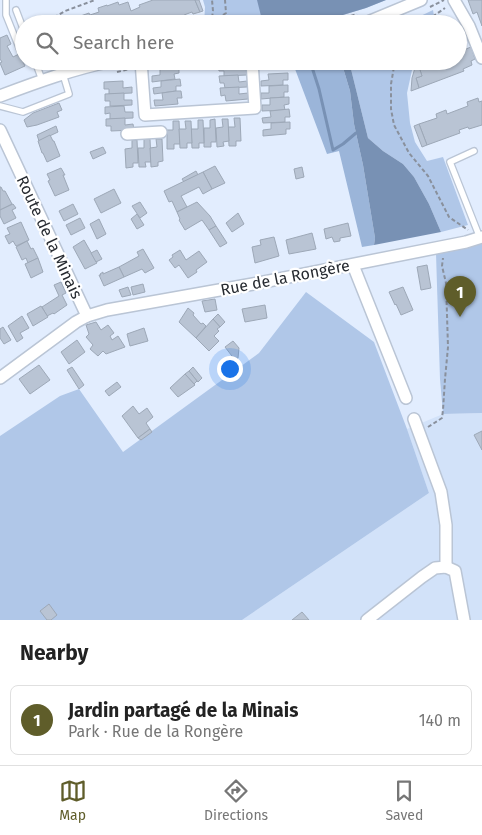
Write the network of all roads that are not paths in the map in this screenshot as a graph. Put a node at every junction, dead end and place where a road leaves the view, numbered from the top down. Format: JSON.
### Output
{"nodes":[{"id":1,"x":6,"y":0,"type":"edge"},
{"id":2,"x":421,"y":0,"type":"edge"},
{"id":3,"x":451,"y":3,"type":"edge"},
{"id":4,"x":16,"y":10,"type":"dead end"},
{"id":5,"x":18,"y":15,"type":"edge"},
{"id":6,"x":385,"y":15,"type":"edge"},
{"id":7,"x":460,"y":15,"type":"edge"},
{"id":8,"x":467,"y":23,"type":"edge"},
{"id":9,"x":15,"y":38,"type":"edge"},
{"id":10,"x":482,"y":58,"type":"edge"},
{"id":11,"x":38,"y":70,"type":"edge"},
{"id":12,"x":76,"y":70,"type":"edge"},
{"id":13,"x":141,"y":70,"type":"edge"},
{"id":14,"x":253,"y":70,"type":"edge"},
{"id":15,"x":63,"y":74,"type":"junction"},
{"id":16,"x":42,"y":80,"type":"junction"},
{"id":17,"x":0,"y":96,"type":"edge"},
{"id":18,"x":0,"y":106,"type":"edge"},
{"id":19,"x":145,"y":115,"type":"junction"},
{"id":20,"x":0,"y":130,"type":"edge"},
{"id":21,"x":161,"y":132,"type":"dead end"},
{"id":22,"x":146,"y":133,"type":"junction"},
{"id":23,"x":128,"y":134,"type":"dead end"},
{"id":24,"x":474,"y":151,"type":"dead end"},
{"id":25,"x":480,"y":238,"type":"edge"},
{"id":26,"x":352,"y":265,"type":"junction"},
{"id":27,"x":88,"y":316,"type":"junction"},
{"id":28,"x":0,"y":378,"type":"edge"},
{"id":29,"x":406,"y":398,"type":"dead end"},
{"id":30,"x":414,"y":419,"type":"dead end"},
{"id":31,"x":446,"y":567,"type":"junction"},
{"id":32,"x":367,"y":620,"type":"edge"},
{"id":33,"x":464,"y":620,"type":"edge"}],
"edges":[{"from":1,"to":9,"type":"lane"},
{"from":2,"to":6,"type":"street"},
{"from":3,"to":7,"type":"street"},
{"from":4,"to":5,"type":"lane"},
{"from":8,"to":10,"type":"street"},
{"from":11,"to":16,"type":"lane"},
{"from":12,"to":15,"type":"street"},
{"from":13,"to":19,"type":"street"},
{"from":14,"to":19,"type":"street"},
{"from":15,"to":16,"type":"street"},
{"from":15,"to":18,"type":"lane"},
{"from":16,"to":17,"type":"street"},
{"from":19,"to":22,"type":"street"},
{"from":20,"to":27,"type":"street","name":"Route de la Minais"},
{"from":21,"to":22,"type":"street"},
{"from":22,"to":23,"type":"street"},
{"from":24,"to":25,"type":"lane"},
{"from":25,"to":26,"type":"street","name":"Rue de la Rongère"},
{"from":26,"to":27,"type":"street","name":"Rue de la Rongère"},
{"from":26,"to":29,"type":"street"},
{"from":27,"to":28,"type":"street","name":"Rue de la Rongère"},
{"from":30,"to":31,"type":"street"},
{"from":31,"to":32,"type":"street"},
{"from":31,"to":33,"type":"street"}]}
